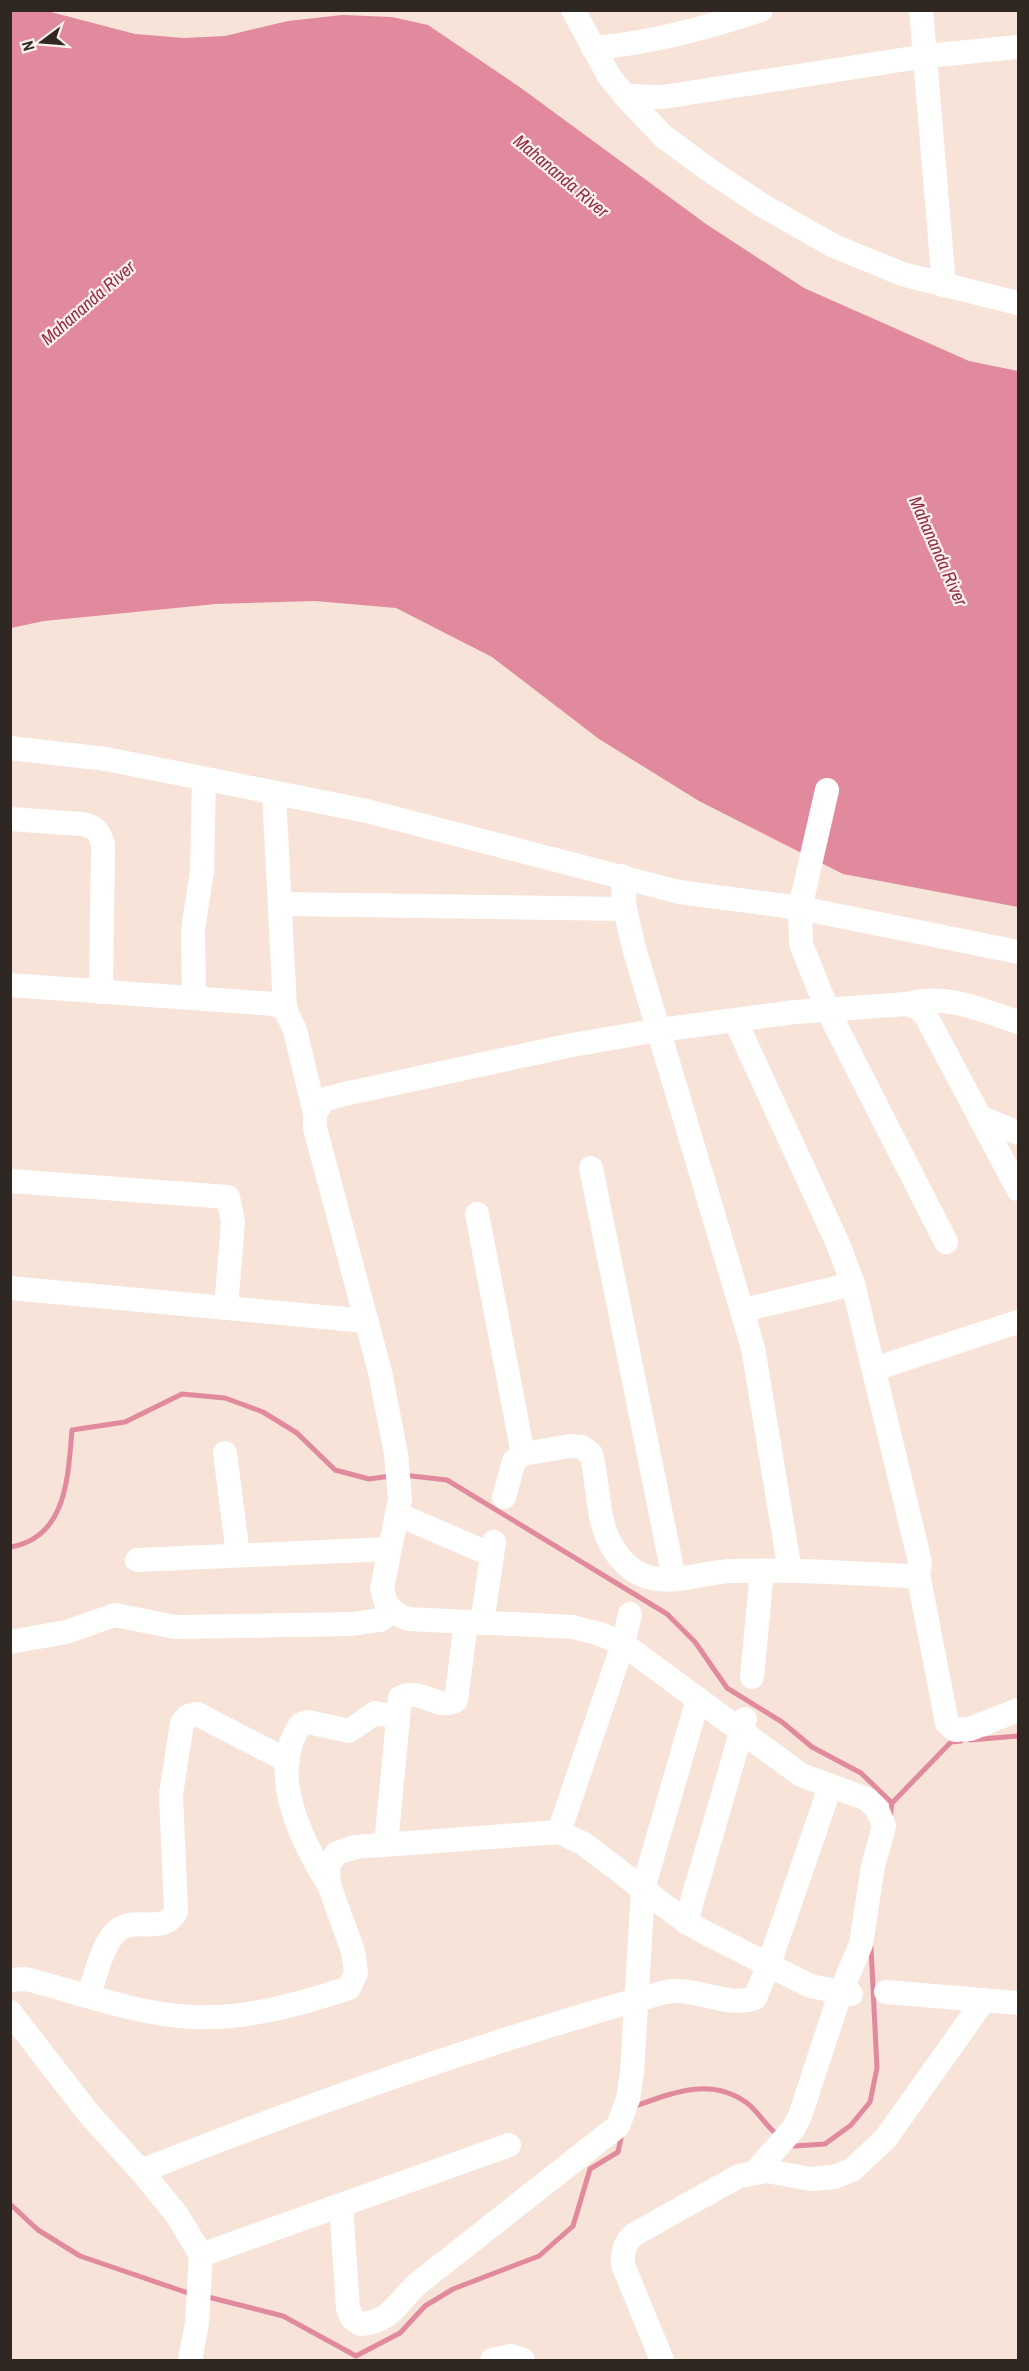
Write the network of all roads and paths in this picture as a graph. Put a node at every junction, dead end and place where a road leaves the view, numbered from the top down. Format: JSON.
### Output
{"nodes":[{"id":1,"x":573,"y":10,"type":"edge"},
{"id":2,"x":761,"y":10,"type":"edge"},
{"id":3,"x":921,"y":10,"type":"edge"},
{"id":4,"x":1018,"y":47,"type":"edge"},
{"id":5,"x":593,"y":48,"type":"junction"},
{"id":6,"x":926,"y":56,"type":"junction"},
{"id":7,"x":625,"y":96,"type":"junction"},
{"id":8,"x":944,"y":286,"type":"junction"},
{"id":9,"x":1018,"y":303,"type":"edge"},
{"id":10,"x":10,"y":748,"type":"edge"},
{"id":11,"x":204,"y":779,"type":"junction"},
{"id":12,"x":827,"y":790,"type":"dead end"},
{"id":13,"x":274,"y":793,"type":"junction"},
{"id":14,"x":10,"y":819,"type":"edge"},
{"id":15,"x":622,"y":876,"type":"junction"},
{"id":16,"x":282,"y":904,"type":"junction"},
{"id":17,"x":800,"y":908,"type":"junction"},
{"id":18,"x":625,"y":909,"type":"junction"},
{"id":19,"x":1018,"y":952,"type":"edge"},
{"id":20,"x":10,"y":985,"type":"edge"},
{"id":21,"x":101,"y":992,"type":"junction"},
{"id":22,"x":194,"y":998,"type":"junction"},
{"id":23,"x":907,"y":1004,"type":"junction"},
{"id":24,"x":285,"y":1009,"type":"junction"},
{"id":25,"x":827,"y":1009,"type":"junction"},
{"id":26,"x":735,"y":1020,"type":"junction"},
{"id":27,"x":1018,"y":1022,"type":"edge"},
{"id":28,"x":659,"y":1029,"type":"junction"},
{"id":29,"x":315,"y":1113,"type":"junction"},
{"id":30,"x":980,"y":1117,"type":"junction"},
{"id":31,"x":1018,"y":1133,"type":"edge"},
{"id":32,"x":591,"y":1168,"type":"dead end"},
{"id":33,"x":10,"y":1180,"type":"edge"},
{"id":34,"x":1018,"y":1189,"type":"edge"},
{"id":35,"x":477,"y":1214,"type":"dead end"},
{"id":36,"x":946,"y":1242,"type":"dead end"},
{"id":37,"x":853,"y":1284,"type":"junction"},
{"id":38,"x":10,"y":1288,"type":"edge"},
{"id":39,"x":226,"y":1308,"type":"junction"},
{"id":40,"x":743,"y":1310,"type":"junction"},
{"id":41,"x":367,"y":1321,"type":"junction"},
{"id":42,"x":1018,"y":1322,"type":"edge"},
{"id":43,"x":874,"y":1369,"type":"junction"},
{"id":44,"x":225,"y":1453,"type":"dead end"},
{"id":45,"x":523,"y":1454,"type":"junction"},
{"id":46,"x":504,"y":1497,"type":"dead end"},
{"id":47,"x":399,"y":1506,"type":"junction"},
{"id":48,"x":389,"y":1549,"type":"junction"},
{"id":49,"x":238,"y":1556,"type":"junction"},
{"id":50,"x":137,"y":1560,"type":"dead end"},
{"id":51,"x":762,"y":1571,"type":"junction"},
{"id":52,"x":790,"y":1571,"type":"junction"},
{"id":53,"x":918,"y":1574,"type":"junction"},
{"id":54,"x":674,"y":1579,"type":"junction"},
{"id":55,"x":391,"y":1612,"type":"junction"},
{"id":56,"x":630,"y":1614,"type":"dead end"},
{"id":57,"x":474,"y":1623,"type":"junction"},
{"id":58,"x":10,"y":1642,"type":"edge"},
{"id":59,"x":623,"y":1644,"type":"junction"},
{"id":60,"x":752,"y":1677,"type":"dead end"},
{"id":61,"x":698,"y":1699,"type":"junction"},
{"id":62,"x":1018,"y":1710,"type":"edge"},
{"id":63,"x":397,"y":1717,"type":"junction"},
{"id":64,"x":743,"y":1724,"type":"junction"},
{"id":65,"x":288,"y":1761,"type":"junction"},
{"id":66,"x":830,"y":1787,"type":"junction"},
{"id":67,"x":559,"y":1832,"type":"junction"},
{"id":68,"x":387,"y":1845,"type":"junction"},
{"id":69,"x":329,"y":1885,"type":"junction"},
{"id":70,"x":643,"y":1889,"type":"junction"},
{"id":71,"x":686,"y":1922,"type":"junction"},
{"id":72,"x":768,"y":1967,"type":"junction"},
{"id":73,"x":10,"y":1980,"type":"edge"},
{"id":74,"x":886,"y":1992,"type":"dead end"},
{"id":75,"x":846,"y":1994,"type":"junction"},
{"id":76,"x":88,"y":1996,"type":"junction"},
{"id":77,"x":637,"y":2000,"type":"junction"},
{"id":78,"x":984,"y":2000,"type":"junction"},
{"id":79,"x":1018,"y":2003,"type":"edge"},
{"id":80,"x":10,"y":2012,"type":"edge"},
{"id":81,"x":508,"y":2145,"type":"dead end"},
{"id":82,"x":141,"y":2171,"type":"junction"},
{"id":83,"x":755,"y":2172,"type":"junction"},
{"id":84,"x":341,"y":2205,"type":"junction"},
{"id":85,"x":201,"y":2263,"type":"junction"},
{"id":86,"x":190,"y":2361,"type":"edge"},
{"id":87,"x":492,"y":2361,"type":"edge"},
{"id":88,"x":523,"y":2361,"type":"edge"},
{"id":89,"x":662,"y":2361,"type":"edge"}],
"edges":[{"from":1,"to":5,"type":"street"},
{"from":2,"to":5,"type":"street"},
{"from":3,"to":6,"type":"street"},
{"from":4,"to":6,"type":"street"},
{"from":5,"to":7,"type":"street"},
{"from":6,"to":7,"type":"street"},
{"from":6,"to":8,"type":"street"},
{"from":7,"to":8,"type":"street"},
{"from":8,"to":9,"type":"street"},
{"from":10,"to":11,"type":"street"},
{"from":11,"to":13,"type":"street"},
{"from":11,"to":22,"type":"street"},
{"from":12,"to":17,"type":"street"},
{"from":13,"to":15,"type":"street"},
{"from":13,"to":16,"type":"street"},
{"from":14,"to":21,"type":"street"},
{"from":15,"to":17,"type":"street"},
{"from":15,"to":18,"type":"street"},
{"from":16,"to":18,"type":"street"},
{"from":16,"to":24,"type":"street"},
{"from":17,"to":19,"type":"street"},
{"from":17,"to":25,"type":"street"},
{"from":18,"to":28,"type":"street"},
{"from":20,"to":21,"type":"street"},
{"from":21,"to":22,"type":"street"},
{"from":22,"to":24,"type":"street"},
{"from":23,"to":25,"type":"street"},
{"from":23,"to":27,"type":"street"},
{"from":23,"to":30,"type":"street"},
{"from":24,"to":29,"type":"street"},
{"from":25,"to":26,"type":"street"},
{"from":25,"to":36,"type":"street"},
{"from":26,"to":28,"type":"street"},
{"from":26,"to":37,"type":"street"},
{"from":28,"to":29,"type":"street"},
{"from":28,"to":40,"type":"street"},
{"from":29,"to":41,"type":"street"},
{"from":30,"to":31,"type":"street"},
{"from":30,"to":34,"type":"street"},
{"from":32,"to":54,"type":"street"},
{"from":33,"to":39,"type":"street"},
{"from":35,"to":45,"type":"street"},
{"from":37,"to":40,"type":"street"},
{"from":37,"to":43,"type":"street"},
{"from":38,"to":39,"type":"street"},
{"from":39,"to":41,"type":"street"},
{"from":40,"to":52,"type":"street"},
{"from":41,"to":47,"type":"street"},
{"from":42,"to":43,"type":"street"},
{"from":43,"to":53,"type":"street"},
{"from":44,"to":49,"type":"street"},
{"from":45,"to":46,"type":"street"},
{"from":45,"to":54,"type":"street"},
{"from":47,"to":48,"type":"street"},
{"from":47,"to":57,"type":"street"},
{"from":48,"to":49,"type":"street"},
{"from":48,"to":55,"type":"street"},
{"from":49,"to":50,"type":"street"},
{"from":51,"to":52,"type":"street"},
{"from":51,"to":54,"type":"street"},
{"from":51,"to":60,"type":"street"},
{"from":52,"to":53,"type":"street"},
{"from":53,"to":62,"type":"street"},
{"from":55,"to":57,"type":"street"},
{"from":55,"to":58,"type":"street"},
{"from":56,"to":59,"type":"street"},
{"from":57,"to":59,"type":"street"},
{"from":57,"to":63,"type":"street"},
{"from":59,"to":61,"type":"street"},
{"from":59,"to":67,"type":"street"},
{"from":61,"to":64,"type":"street"},
{"from":61,"to":70,"type":"street"},
{"from":63,"to":65,"type":"street"},
{"from":63,"to":68,"type":"street"},
{"from":64,"to":66,"type":"street"},
{"from":64,"to":71,"type":"street"},
{"from":65,"to":69,"type":"street"},
{"from":65,"to":76,"type":"street"},
{"from":66,"to":72,"type":"street"},
{"from":66,"to":75,"type":"street"},
{"from":67,"to":68,"type":"street"},
{"from":67,"to":70,"type":"street"},
{"from":68,"to":69,"type":"street"},
{"from":69,"to":76,"type":"street"},
{"from":70,"to":71,"type":"street"},
{"from":70,"to":77,"type":"street"},
{"from":71,"to":72,"type":"street"},
{"from":72,"to":75,"type":"street"},
{"from":72,"to":77,"type":"street"},
{"from":73,"to":76,"type":"street"},
{"from":74,"to":78,"type":"street"},
{"from":75,"to":83,"type":"street"},
{"from":77,"to":82,"type":"street"},
{"from":77,"to":84,"type":"street"},
{"from":78,"to":79,"type":"street"},
{"from":78,"to":83,"type":"street"},
{"from":80,"to":82,"type":"street"},
{"from":81,"to":84,"type":"street"},
{"from":82,"to":85,"type":"street"},
{"from":83,"to":89,"type":"street"},
{"from":84,"to":85,"type":"street"},
{"from":85,"to":86,"type":"street"},
{"from":87,"to":88,"type":"street"}]}
